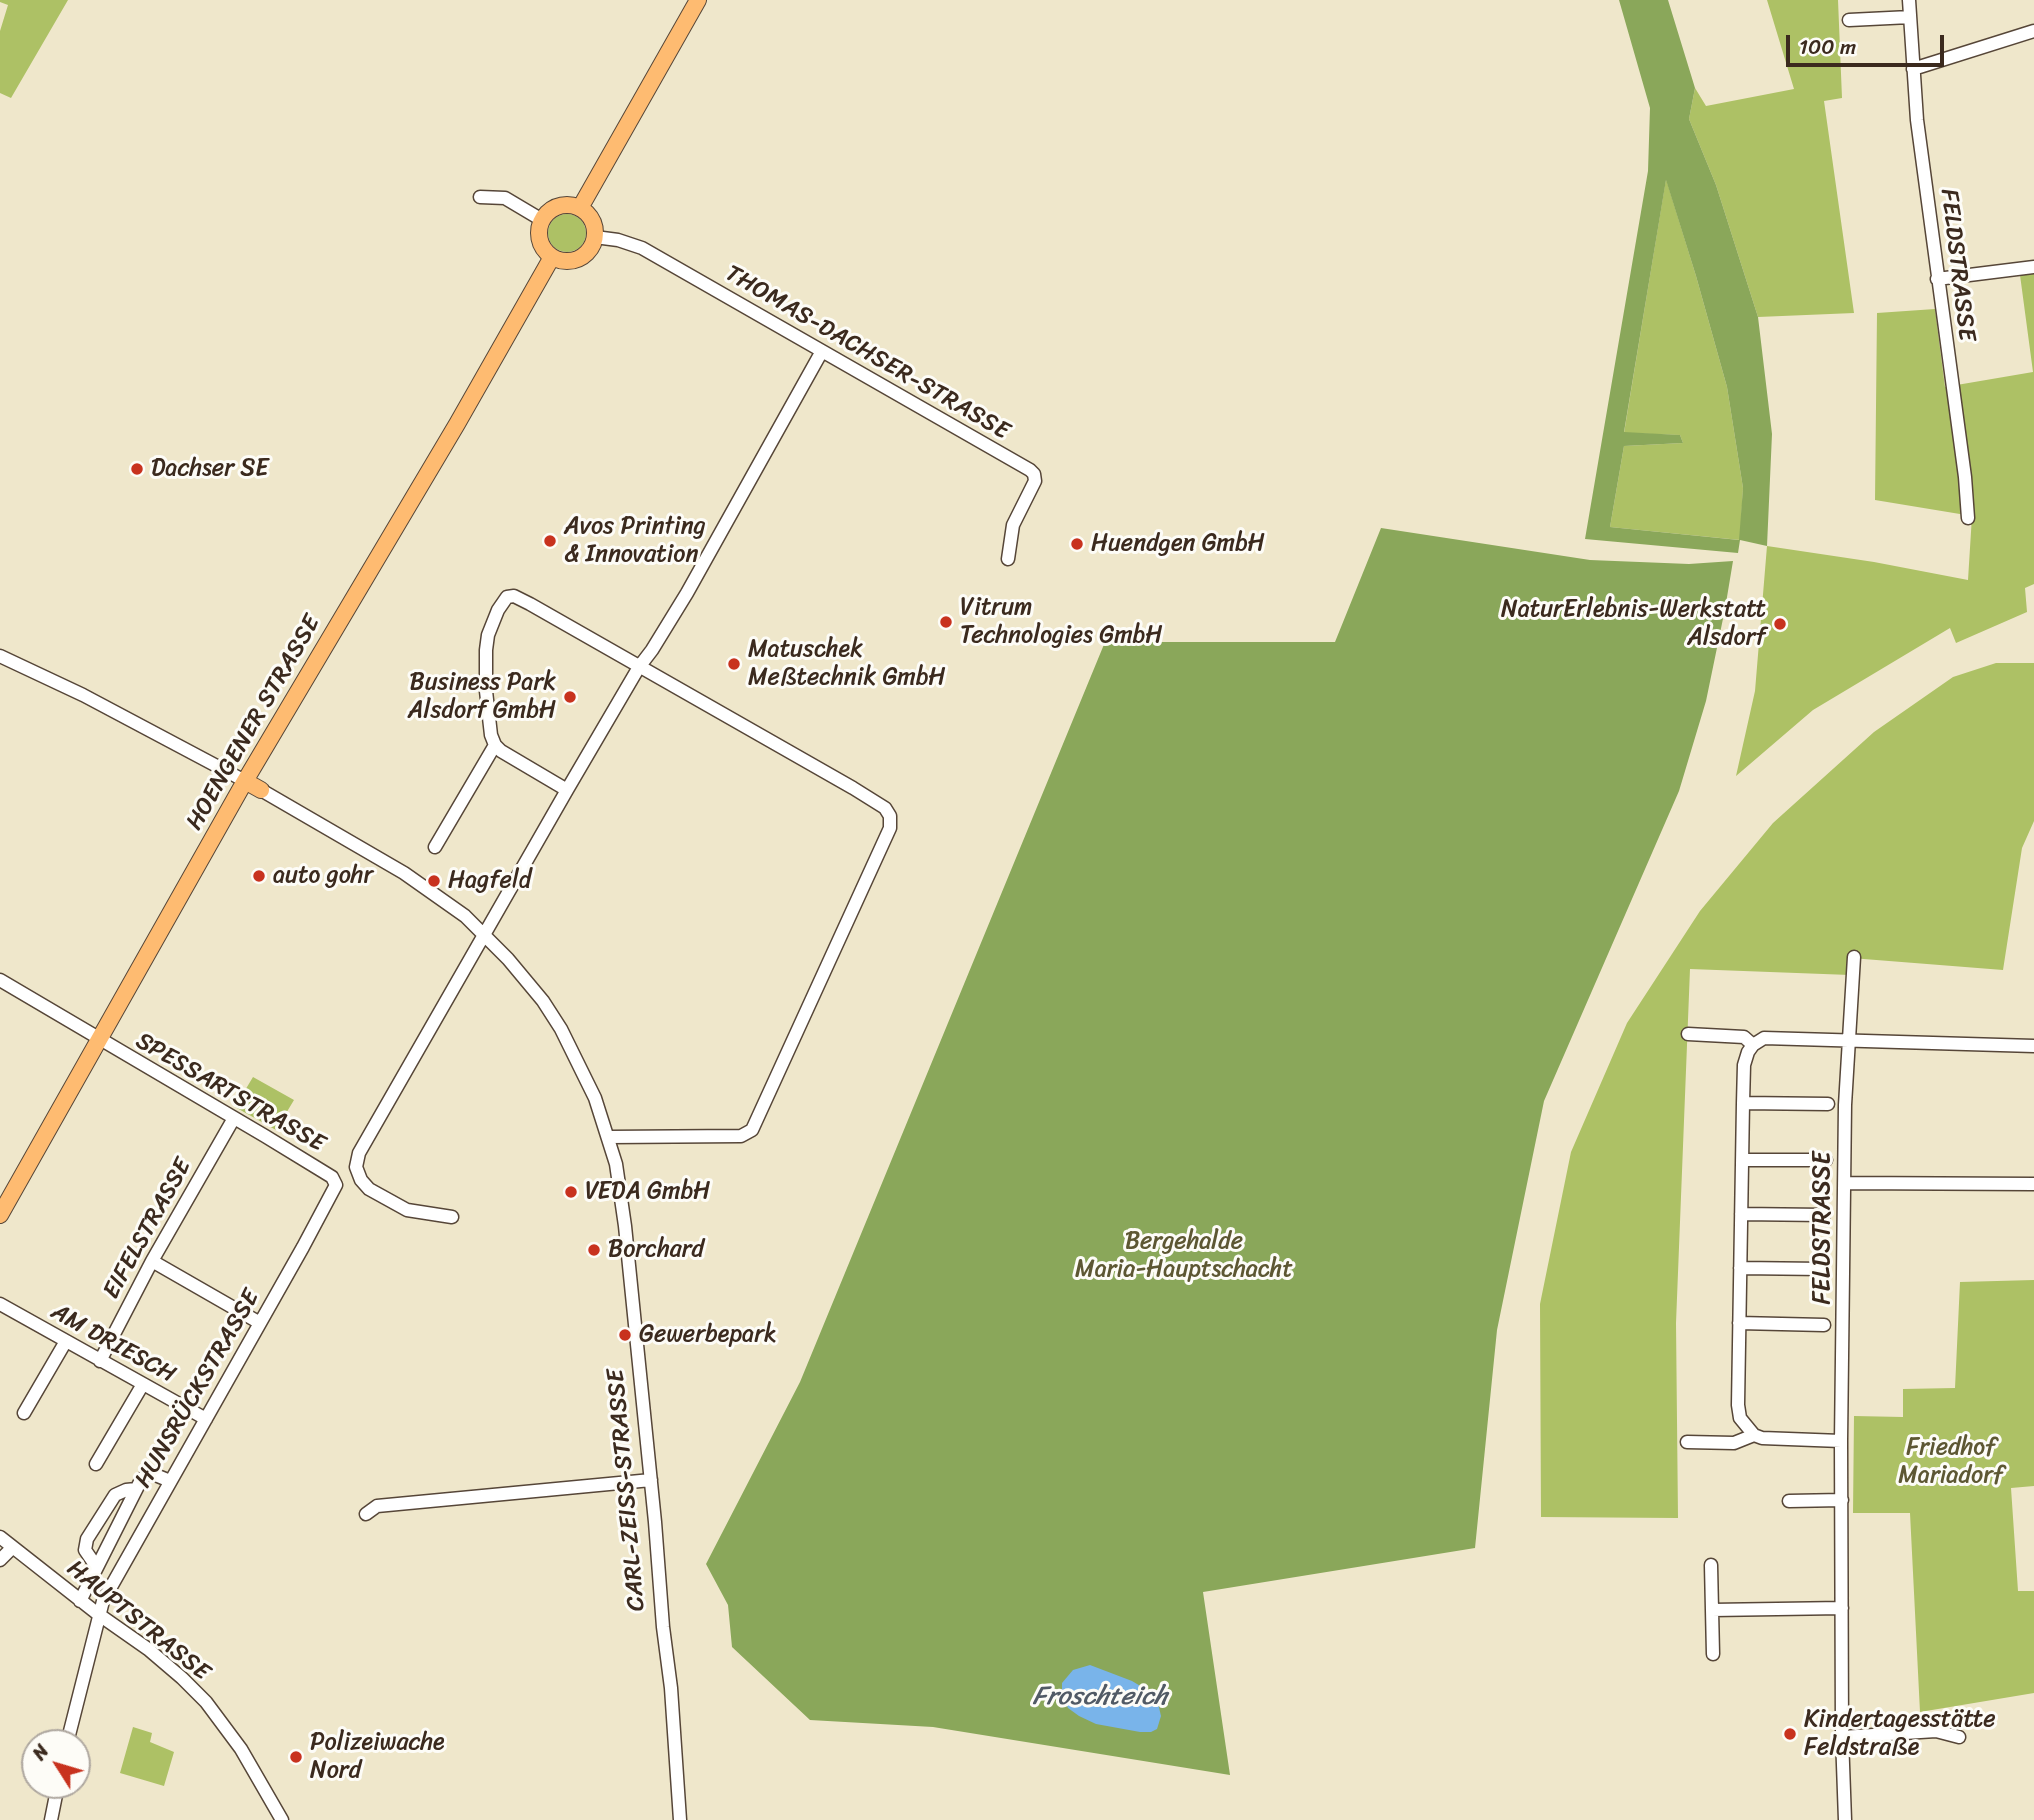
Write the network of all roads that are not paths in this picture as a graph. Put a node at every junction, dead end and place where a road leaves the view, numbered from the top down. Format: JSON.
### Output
{"nodes":[{"id":1,"x":698,"y":0,"type":"edge"},
{"id":2,"x":1909,"y":0,"type":"edge"},
{"id":3,"x":1910,"y":17,"type":"junction"},
{"id":4,"x":1849,"y":20,"type":"dead end"},
{"id":5,"x":2034,"y":31,"type":"edge"},
{"id":6,"x":1913,"y":69,"type":"junction"},
{"id":7,"x":480,"y":197,"type":"dead end"},
{"id":8,"x":580,"y":208,"type":"junction"},
{"id":9,"x":542,"y":220,"type":"junction"},
{"id":10,"x":595,"y":237,"type":"junction"},
{"id":11,"x":552,"y":257,"type":"junction"},
{"id":12,"x":2034,"y":267,"type":"edge"},
{"id":13,"x":1937,"y":279,"type":"junction"},
{"id":14,"x":822,"y":351,"type":"junction"},
{"id":15,"x":1968,"y":518,"type":"dead end"},
{"id":16,"x":1008,"y":558,"type":"dead end"},
{"id":17,"x":0,"y":656,"type":"edge"},
{"id":18,"x":639,"y":667,"type":"junction"},
{"id":19,"x":495,"y":745,"type":"junction"},
{"id":20,"x":245,"y":781,"type":"junction"},
{"id":21,"x":261,"y":790,"type":"joint"},
{"id":22,"x":567,"y":790,"type":"junction"},
{"id":23,"x":435,"y":847,"type":"dead end"},
{"id":24,"x":485,"y":935,"type":"junction"},
{"id":25,"x":1854,"y":957,"type":"dead end"},
{"id":26,"x":0,"y":980,"type":"edge"},
{"id":27,"x":1688,"y":1034,"type":"dead end"},
{"id":28,"x":99,"y":1040,"type":"junction"},
{"id":29,"x":1848,"y":1041,"type":"junction"},
{"id":30,"x":1753,"y":1045,"type":"junction"},
{"id":31,"x":2034,"y":1046,"type":"edge"},
{"id":32,"x":1743,"y":1104,"type":"junction"},
{"id":33,"x":1828,"y":1104,"type":"dead end"},
{"id":34,"x":234,"y":1118,"type":"junction"},
{"id":35,"x":609,"y":1137,"type":"junction"},
{"id":36,"x":1742,"y":1160,"type":"junction"},
{"id":37,"x":1826,"y":1160,"type":"dead end"},
{"id":38,"x":1844,"y":1183,"type":"junction"},
{"id":39,"x":2034,"y":1184,"type":"edge"},
{"id":40,"x":336,"y":1185,"type":"joint"},
{"id":41,"x":1741,"y":1214,"type":"junction"},
{"id":42,"x":0,"y":1215,"type":"edge"},
{"id":43,"x":1824,"y":1215,"type":"dead end"},
{"id":44,"x":452,"y":1217,"type":"dead end"},
{"id":45,"x":152,"y":1261,"type":"junction"},
{"id":46,"x":1740,"y":1268,"type":"junction"},
{"id":47,"x":1823,"y":1269,"type":"dead end"},
{"id":48,"x":0,"y":1304,"type":"edge"},
{"id":49,"x":260,"y":1323,"type":"junction"},
{"id":50,"x":1739,"y":1323,"type":"junction"},
{"id":51,"x":1824,"y":1325,"type":"dead end"},
{"id":52,"x":66,"y":1341,"type":"junction"},
{"id":53,"x":100,"y":1361,"type":"junction"},
{"id":54,"x":143,"y":1384,"type":"junction"},
{"id":55,"x":24,"y":1413,"type":"dead end"},
{"id":56,"x":206,"y":1419,"type":"junction"},
{"id":57,"x":1754,"y":1436,"type":"junction"},
{"id":58,"x":1841,"y":1441,"type":"junction"},
{"id":59,"x":1687,"y":1442,"type":"dead end"},
{"id":60,"x":96,"y":1464,"type":"dead end"},
{"id":61,"x":650,"y":1480,"type":"junction"},
{"id":62,"x":170,"y":1481,"type":"junction"},
{"id":63,"x":136,"y":1489,"type":"junction"},
{"id":64,"x":1842,"y":1500,"type":"junction"},
{"id":65,"x":1789,"y":1501,"type":"dead end"},
{"id":66,"x":366,"y":1514,"type":"dead end"},
{"id":67,"x":0,"y":1537,"type":"edge"},
{"id":68,"x":12,"y":1548,"type":"junction"},
{"id":69,"x":0,"y":1560,"type":"edge"},
{"id":70,"x":1711,"y":1565,"type":"dead end"},
{"id":71,"x":96,"y":1566,"type":"junction"},
{"id":72,"x":80,"y":1601,"type":"junction"},
{"id":73,"x":1842,"y":1608,"type":"junction"},
{"id":74,"x":1712,"y":1610,"type":"junction"},
{"id":75,"x":98,"y":1614,"type":"junction"},
{"id":76,"x":1713,"y":1654,"type":"dead end"},
{"id":77,"x":70,"y":1729,"type":"edge"},
{"id":78,"x":1842,"y":1737,"type":"junction"},
{"id":79,"x":1959,"y":1737,"type":"dead end"},
{"id":80,"x":55,"y":1799,"type":"edge"},
{"id":81,"x":51,"y":1820,"type":"edge"},
{"id":82,"x":282,"y":1820,"type":"edge"},
{"id":83,"x":680,"y":1820,"type":"edge"},
{"id":84,"x":1845,"y":1820,"type":"edge"}],
"edges":[{"from":1,"to":8,"type":"main road"},
{"from":2,"to":3,"type":"street","name":"FELDSTRASSE"},
{"from":3,"to":4,"type":"street"},
{"from":3,"to":6,"type":"street","name":"FELDSTRASSE"},
{"from":5,"to":6,"type":"street"},
{"from":6,"to":13,"type":"street","name":"FELDSTRASSE"},
{"from":7,"to":9,"type":"street"},
{"from":8,"to":9,"type":"main road"},
{"from":8,"to":10,"type":"main road"},
{"from":9,"to":11,"type":"main road"},
{"from":10,"to":11,"type":"main road"},
{"from":10,"to":14,"type":"street","name":"THOMAS-DACHSER-STRASSE"},
{"from":11,"to":20,"type":"main road","name":"HOENGENER STRASSE"},
{"from":12,"to":13,"type":"street"},
{"from":13,"to":15,"type":"street","name":"FELDSTRASSE"},
{"from":14,"to":16,"type":"street","name":"THOMAS-DACHSER-STRASSE"},
{"from":14,"to":18,"type":"street"},
{"from":17,"to":20,"type":"street"},
{"from":18,"to":19,"type":"street"},
{"from":18,"to":22,"type":"street"},
{"from":18,"to":35,"type":"street"},
{"from":19,"to":22,"type":"street"},
{"from":19,"to":23,"type":"street"},
{"from":20,"to":21,"type":"main road","name":"CARL-ZEISS-STRASSE"},
{"from":20,"to":28,"type":"main road","name":"HOENGENER STRASSE"},
{"from":21,"to":24,"type":"street","name":"CARL-ZEISS-STRASSE"},
{"from":22,"to":24,"type":"street"},
{"from":24,"to":35,"type":"street","name":"CARL-ZEISS-STRASSE"},
{"from":24,"to":44,"type":"street"},
{"from":25,"to":29,"type":"street","name":"FELDSTRASSE"},
{"from":26,"to":28,"type":"street","name":"SPESSARTSTRASSE"},
{"from":27,"to":30,"type":"street"},
{"from":28,"to":34,"type":"street","name":"SPESSARTSTRASSE"},
{"from":28,"to":42,"type":"main road","name":"HOENGENER STRASSE"},
{"from":29,"to":30,"type":"street"},
{"from":29,"to":31,"type":"street"},
{"from":29,"to":38,"type":"street","name":"FELDSTRASSE"},
{"from":30,"to":32,"type":"street"},
{"from":32,"to":33,"type":"street"},
{"from":32,"to":36,"type":"street"},
{"from":34,"to":40,"type":"street","name":"SPESSARTSTRASSE"},
{"from":34,"to":45,"type":"street","name":"EIFELSTRASSE"},
{"from":35,"to":61,"type":"street","name":"CARL-ZEISS-STRASSE"},
{"from":36,"to":37,"type":"street"},
{"from":36,"to":41,"type":"street"},
{"from":38,"to":39,"type":"street"},
{"from":38,"to":58,"type":"street","name":"FELDSTRASSE"},
{"from":40,"to":49,"type":"street","name":"HUNSRÜCKSTRASSE"},
{"from":41,"to":43,"type":"street"},
{"from":41,"to":46,"type":"street"},
{"from":45,"to":49,"type":"street"},
{"from":45,"to":53,"type":"street","name":"EIFELSTRASSE"},
{"from":46,"to":47,"type":"street"},
{"from":46,"to":50,"type":"street"},
{"from":48,"to":52,"type":"street","name":"AM DRIESCH"},
{"from":49,"to":56,"type":"street","name":"HUNSRÜCKSTRASSE"},
{"from":50,"to":51,"type":"street"},
{"from":50,"to":57,"type":"street"},
{"from":52,"to":53,"type":"street","name":"AM DRIESCH"},
{"from":52,"to":55,"type":"street"},
{"from":53,"to":54,"type":"street","name":"AM DRIESCH"},
{"from":54,"to":56,"type":"street","name":"AM DRIESCH"},
{"from":54,"to":60,"type":"street"},
{"from":56,"to":62,"type":"street","name":"HUNSRÜCKSTRASSE"},
{"from":57,"to":58,"type":"street"},
{"from":57,"to":59,"type":"street"},
{"from":58,"to":64,"type":"street","name":"FELDSTRASSE"},
{"from":61,"to":66,"type":"street"},
{"from":61,"to":83,"type":"street","name":"CARL-ZEISS-STRASSE"},
{"from":62,"to":63,"type":"street"},
{"from":62,"to":75,"type":"street","name":"HUNSRÜCKSTRASSE"},
{"from":63,"to":71,"type":"street"},
{"from":63,"to":71,"type":"street"},
{"from":64,"to":65,"type":"street"},
{"from":64,"to":73,"type":"street","name":"FELDSTRASSE"},
{"from":67,"to":68,"type":"street","name":"HAUPTSTRASSE"},
{"from":68,"to":69,"type":"street"},
{"from":68,"to":72,"type":"street","name":"HAUPTSTRASSE"},
{"from":70,"to":74,"type":"street"},
{"from":71,"to":72,"type":"street"},
{"from":72,"to":75,"type":"street","name":"HAUPTSTRASSE"},
{"from":73,"to":74,"type":"street"},
{"from":73,"to":78,"type":"street","name":"FELDSTRASSE"},
{"from":74,"to":76,"type":"street"},
{"from":75,"to":77,"type":"street","name":"HUNSRÜCKSTRASSE"},
{"from":75,"to":82,"type":"street","name":"HAUPTSTRASSE"},
{"from":78,"to":79,"type":"street"},
{"from":78,"to":84,"type":"street","name":"FELDSTRASSE"},
{"from":80,"to":81,"type":"street"}]}
